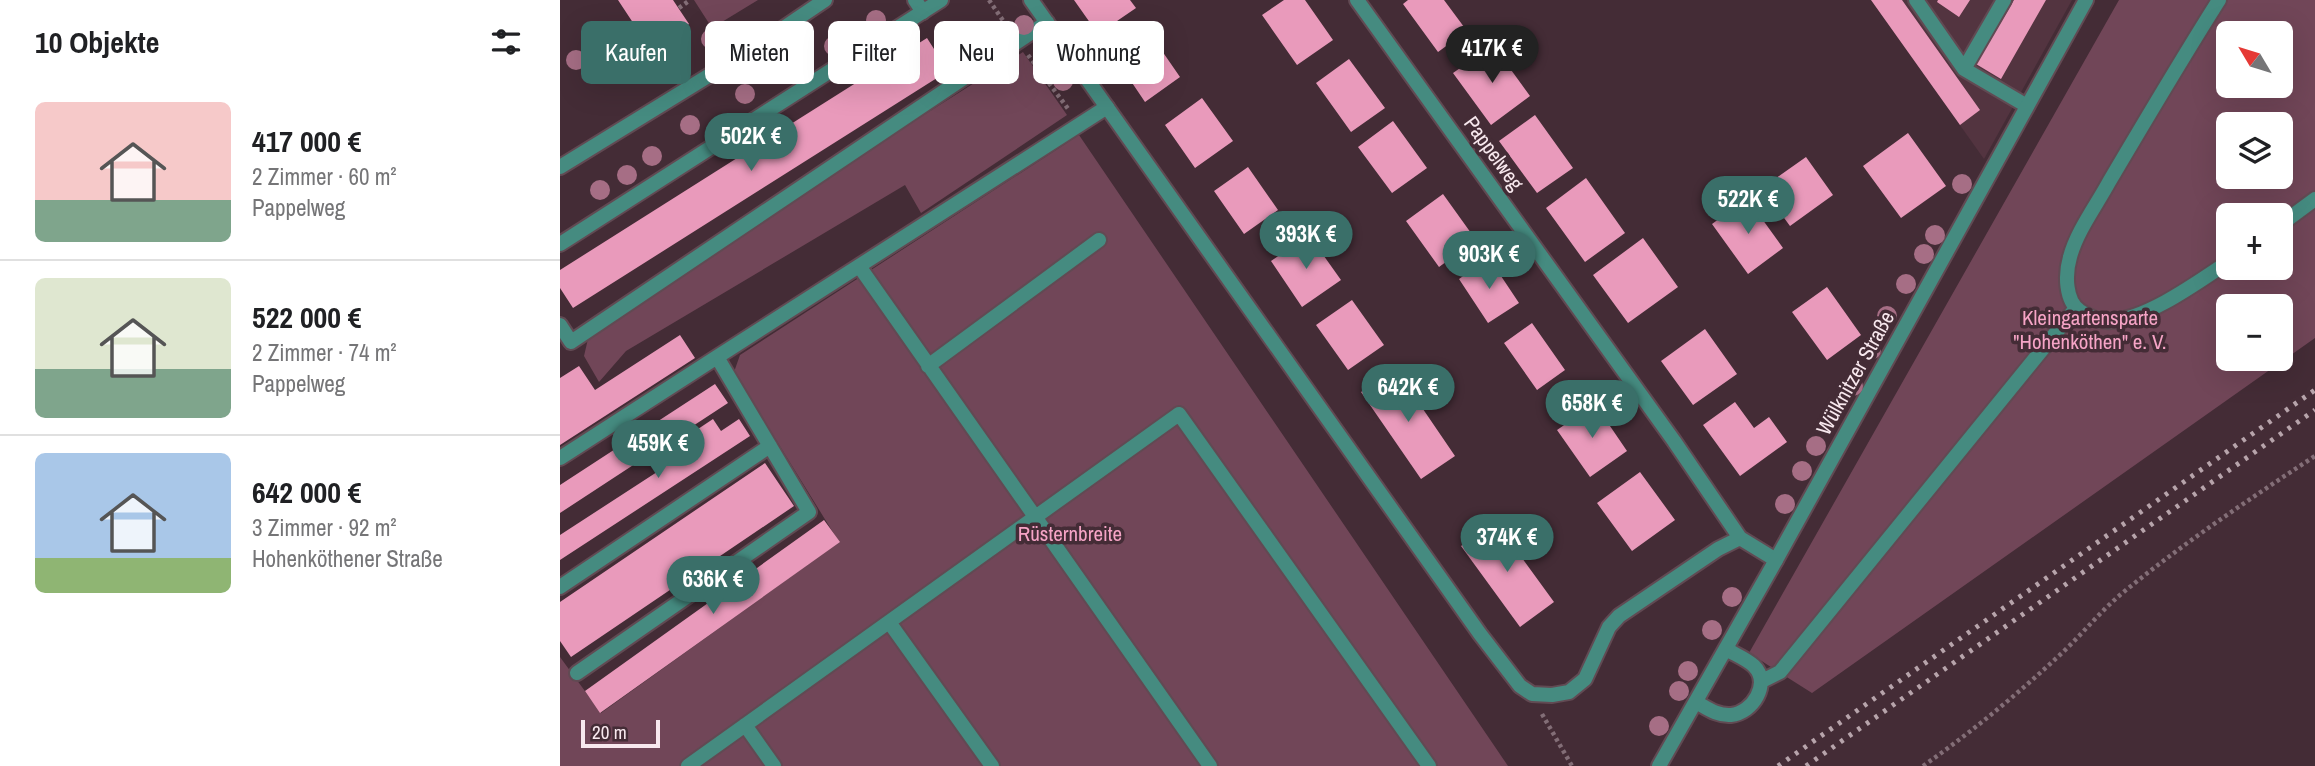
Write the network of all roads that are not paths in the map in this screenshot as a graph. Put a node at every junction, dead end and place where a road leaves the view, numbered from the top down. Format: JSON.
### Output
{"nodes":[{"id":1,"x":825,"y":0,"type":"edge"},
{"id":2,"x":941,"y":0,"type":"edge"},
{"id":3,"x":1031,"y":0,"type":"edge"},
{"id":4,"x":1357,"y":0,"type":"edge"},
{"id":5,"x":1916,"y":0,"type":"edge"},
{"id":6,"x":2004,"y":0,"type":"edge"},
{"id":7,"x":2086,"y":0,"type":"edge"},
{"id":8,"x":2219,"y":0,"type":"edge"},
{"id":9,"x":919,"y":6,"type":"edge"},
{"id":10,"x":1046,"y":21,"type":"edge"},
{"id":11,"x":1033,"y":31,"type":"edge"},
{"id":12,"x":1964,"y":69,"type":"junction"},
{"id":13,"x":1091,"y":84,"type":"edge"},
{"id":14,"x":2027,"y":106,"type":"junction"},
{"id":15,"x":1107,"y":107,"type":"junction"},
{"id":16,"x":560,"y":167,"type":"edge"},
{"id":17,"x":2315,"y":199,"type":"edge"},
{"id":18,"x":2293,"y":215,"type":"edge"},
{"id":19,"x":562,"y":239,"type":"edge"},
{"id":20,"x":1099,"y":240,"type":"dead end"},
{"id":21,"x":859,"y":265,"type":"junction"},
{"id":22,"x":2216,"y":270,"type":"edge"},
{"id":23,"x":2076,"y":308,"type":"junction"},
{"id":24,"x":560,"y":325,"type":"edge"},
{"id":25,"x":565,"y":346,"type":"edge"},
{"id":26,"x":717,"y":357,"type":"junction"},
{"id":27,"x":928,"y":366,"type":"junction"},
{"id":28,"x":770,"y":446,"type":"junction"},
{"id":29,"x":560,"y":458,"type":"edge"},
{"id":30,"x":1036,"y":517,"type":"junction"},
{"id":31,"x":1740,"y":538,"type":"junction"},
{"id":32,"x":1776,"y":560,"type":"junction"},
{"id":33,"x":560,"y":587,"type":"edge"},
{"id":34,"x":889,"y":622,"type":"junction"},
{"id":35,"x":1726,"y":649,"type":"junction"},
{"id":36,"x":577,"y":673,"type":"dead end"},
{"id":37,"x":1762,"y":681,"type":"junction"},
{"id":38,"x":1696,"y":702,"type":"junction"},
{"id":39,"x":745,"y":725,"type":"junction"},
{"id":40,"x":688,"y":766,"type":"edge"},
{"id":41,"x":774,"y":766,"type":"edge"},
{"id":42,"x":992,"y":766,"type":"edge"},
{"id":43,"x":1210,"y":766,"type":"edge"},
{"id":44,"x":1429,"y":766,"type":"edge"},
{"id":45,"x":1659,"y":766,"type":"edge"}],
"edges":[{"from":1,"to":16,"type":"street"},
{"from":2,"to":9,"type":"street"},
{"from":3,"to":10,"type":"street"},
{"from":4,"to":31,"type":"street","name":"Pappelweg"},
{"from":5,"to":12,"type":"street"},
{"from":6,"to":12,"type":"street"},
{"from":7,"to":14,"type":"street","name":"Wülknitzer Straße"},
{"from":8,"to":23,"type":"street"},
{"from":9,"to":19,"type":"street"},
{"from":11,"to":25,"type":"street"},
{"from":12,"to":14,"type":"street"},
{"from":13,"to":15,"type":"street"},
{"from":14,"to":32,"type":"street","name":"Wülknitzer Straße"},
{"from":15,"to":21,"type":"street"},
{"from":15,"to":31,"type":"street"},
{"from":17,"to":18,"type":"street"},
{"from":20,"to":27,"type":"street"},
{"from":21,"to":26,"type":"street"},
{"from":21,"to":27,"type":"street"},
{"from":22,"to":23,"type":"street"},
{"from":23,"to":37,"type":"street"},
{"from":24,"to":25,"type":"street"},
{"from":26,"to":28,"type":"street"},
{"from":26,"to":29,"type":"street"},
{"from":27,"to":30,"type":"street"},
{"from":28,"to":33,"type":"street"},
{"from":28,"to":36,"type":"street"},
{"from":30,"to":34,"type":"street"},
{"from":30,"to":43,"type":"street"},
{"from":30,"to":44,"type":"street"},
{"from":31,"to":32,"type":"street"},
{"from":32,"to":35,"type":"street","name":"Wülknitzer Straße"},
{"from":34,"to":39,"type":"street"},
{"from":34,"to":42,"type":"street"},
{"from":35,"to":37,"type":"street"},
{"from":35,"to":38,"type":"street","name":"Wülknitzer Straße"},
{"from":37,"to":38,"type":"street"},
{"from":38,"to":45,"type":"street","name":"Wülknitzer Straße"},
{"from":39,"to":40,"type":"street"},
{"from":39,"to":41,"type":"street"}]}
